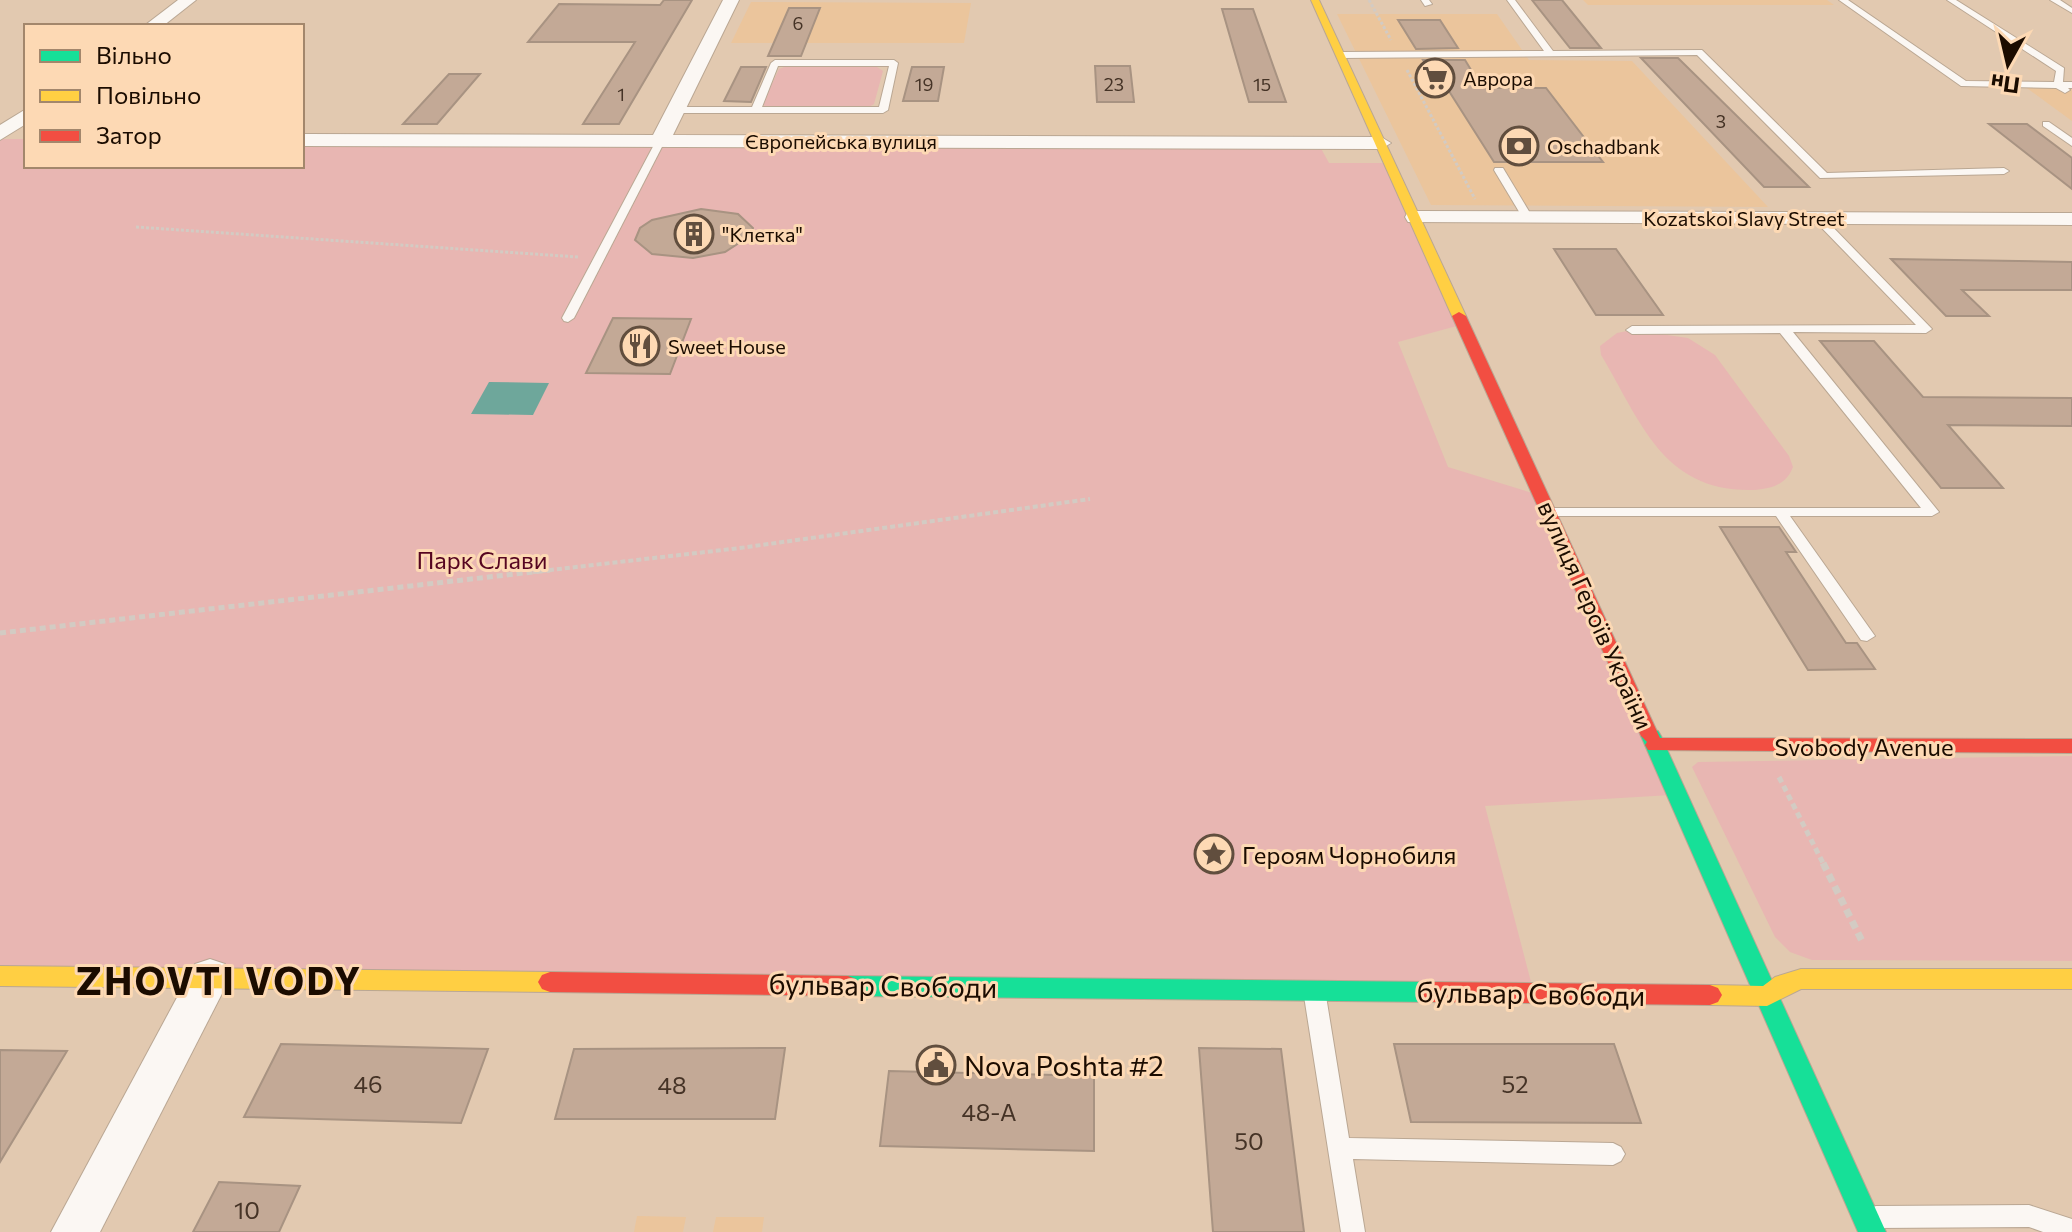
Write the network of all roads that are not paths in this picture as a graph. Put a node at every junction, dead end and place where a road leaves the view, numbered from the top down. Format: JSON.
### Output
{"nodes":[{"id":1,"x":188,"y":0,"type":"edge"},
{"id":2,"x":731,"y":0,"type":"edge"},
{"id":3,"x":1315,"y":0,"type":"edge"},
{"id":4,"x":1511,"y":0,"type":"edge"},
{"id":5,"x":1843,"y":0,"type":"edge"},
{"id":6,"x":1951,"y":0,"type":"edge"},
{"id":7,"x":2054,"y":0,"type":"edge"},
{"id":8,"x":2072,"y":11,"type":"edge"},
{"id":9,"x":155,"y":24,"type":"edge"},
{"id":10,"x":1550,"y":53,"type":"junction"},
{"id":11,"x":1341,"y":55,"type":"junction"},
{"id":12,"x":2058,"y":85,"type":"junction"},
{"id":13,"x":2072,"y":85,"type":"edge"},
{"id":14,"x":2072,"y":95,"type":"edge"},
{"id":15,"x":676,"y":110,"type":"junction"},
{"id":16,"x":756,"y":110,"type":"junction"},
{"id":17,"x":24,"y":117,"type":"edge"},
{"id":18,"x":2046,"y":124,"type":"dead end"},
{"id":19,"x":0,"y":136,"type":"edge"},
{"id":20,"x":24,"y":139,"type":"edge"},
{"id":21,"x":304,"y":140,"type":"edge"},
{"id":22,"x":660,"y":141,"type":"junction"},
{"id":23,"x":1381,"y":143,"type":"junction"},
{"id":24,"x":2072,"y":143,"type":"edge"},
{"id":25,"x":1499,"y":170,"type":"dead end"},
{"id":26,"x":2004,"y":171,"type":"dead end"},
{"id":27,"x":1416,"y":217,"type":"junction"},
{"id":28,"x":1528,"y":218,"type":"junction"},
{"id":29,"x":1819,"y":219,"type":"junction"},
{"id":30,"x":2068,"y":221,"type":"edge"},
{"id":31,"x":568,"y":318,"type":"dead end"},
{"id":32,"x":1926,"y":329,"type":"junction"},
{"id":33,"x":1632,"y":330,"type":"dead end"},
{"id":34,"x":1549,"y":512,"type":"junction"},
{"id":35,"x":1780,"y":512,"type":"junction"},
{"id":36,"x":1867,"y":636,"type":"dead end"},
{"id":37,"x":1655,"y":745,"type":"junction"},
{"id":38,"x":2072,"y":746,"type":"edge"},
{"id":39,"x":0,"y":976,"type":"edge"},
{"id":40,"x":210,"y":976,"type":"junction"},
{"id":41,"x":2072,"y":979,"type":"edge"},
{"id":42,"x":1314,"y":990,"type":"junction"},
{"id":43,"x":1767,"y":996,"type":"junction"},
{"id":44,"x":1338,"y":1148,"type":"junction"},
{"id":45,"x":1613,"y":1154,"type":"dead end"},
{"id":46,"x":1869,"y":1225,"type":"edge"},
{"id":47,"x":2072,"y":1230,"type":"edge"},
{"id":48,"x":75,"y":1232,"type":"edge"},
{"id":49,"x":1353,"y":1232,"type":"edge"}],
"edges":[{"from":1,"to":9,"type":"street"},
{"from":2,"to":15,"type":"street"},
{"from":3,"to":11,"type":"street","name":"вулиця Героїв України"},
{"from":4,"to":10,"type":"lane"},
{"from":5,"to":12,"type":"lane"},
{"from":6,"to":12,"type":"lane"},
{"from":7,"to":8,"type":"lane"},
{"from":10,"to":11,"type":"lane"},
{"from":10,"to":26,"type":"lane"},
{"from":11,"to":23,"type":"street","name":"вулиця Героїв України"},
{"from":12,"to":13,"type":"lane"},
{"from":12,"to":14,"type":"lane"},
{"from":15,"to":16,"type":"lane"},
{"from":15,"to":22,"type":"street"},
{"from":16,"to":16,"type":"lane"},
{"from":17,"to":19,"type":"street"},
{"from":18,"to":24,"type":"lane"},
{"from":19,"to":20,"type":"street"},
{"from":21,"to":22,"type":"street","name":"Європейська вулиця"},
{"from":22,"to":23,"type":"street","name":"Європейська вулиця"},
{"from":22,"to":31,"type":"lane"},
{"from":23,"to":27,"type":"street","name":"вулиця Героїв України"},
{"from":25,"to":28,"type":"lane"},
{"from":27,"to":28,"type":"street","name":"Kozatskoi Slavy Street"},
{"from":27,"to":34,"type":"street","name":"вулиця Героїв України"},
{"from":28,"to":29,"type":"street","name":"Kozatskoi Slavy Street"},
{"from":29,"to":30,"type":"street","name":"Kozatskoi Slavy Street"},
{"from":29,"to":32,"type":"lane"},
{"from":32,"to":33,"type":"lane"},
{"from":32,"to":35,"type":"lane"},
{"from":34,"to":35,"type":"lane"},
{"from":34,"to":37,"type":"street","name":"вулиця Героїв України"},
{"from":35,"to":36,"type":"lane"},
{"from":37,"to":38,"type":"street","name":"Svobody Avenue"},
{"from":37,"to":43,"type":"street","name":"вулиця Героїв України"},
{"from":39,"to":40,"type":"street","name":"бульвар Свободи"},
{"from":40,"to":42,"type":"street","name":"бульвар Свободи"},
{"from":40,"to":48,"type":"street"},
{"from":41,"to":43,"type":"street"},
{"from":42,"to":43,"type":"street","name":"бульвар Свободи"},
{"from":42,"to":44,"type":"lane"},
{"from":43,"to":46,"type":"street","name":"вулиця Героїв України"},
{"from":44,"to":45,"type":"lane"},
{"from":44,"to":49,"type":"lane"},
{"from":46,"to":47,"type":"lane"}]}
